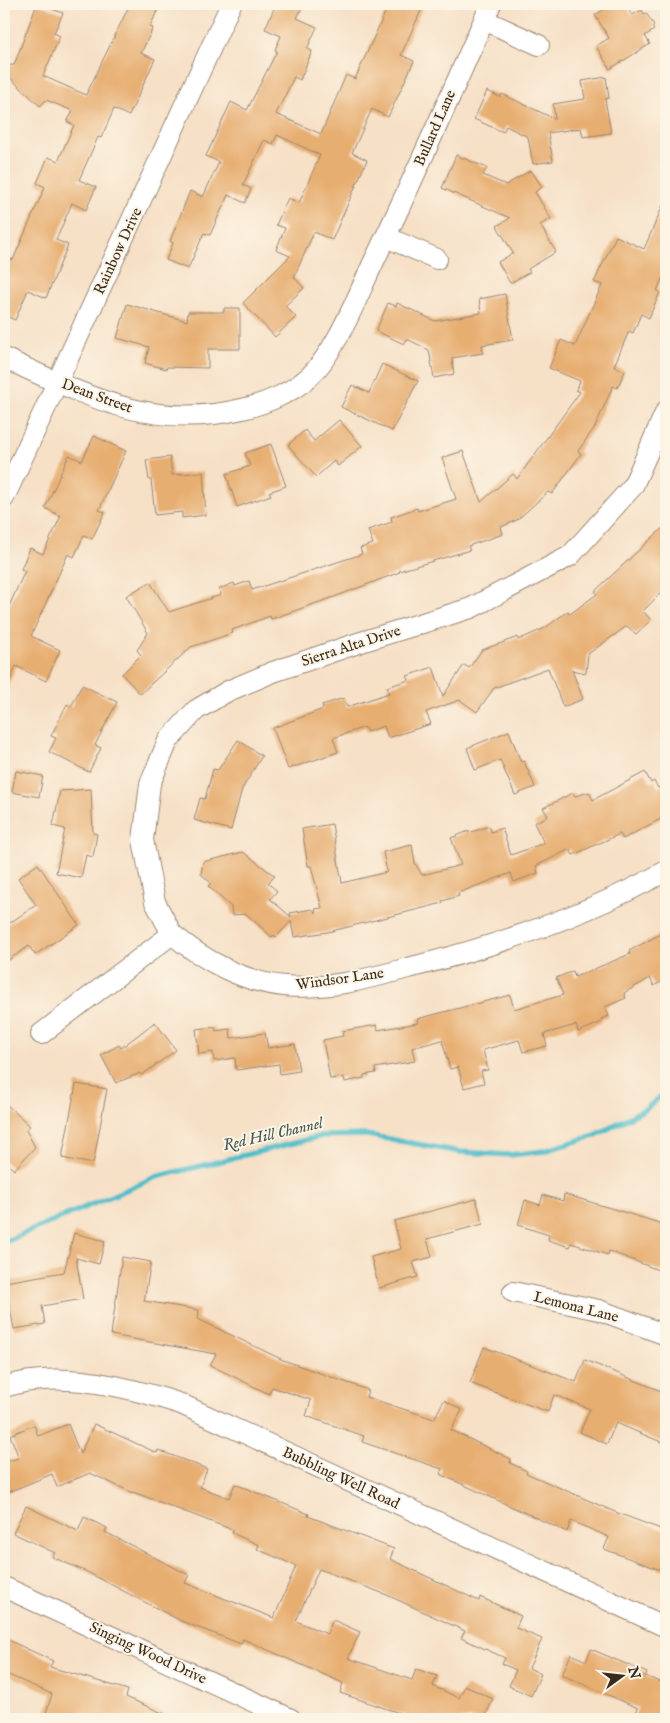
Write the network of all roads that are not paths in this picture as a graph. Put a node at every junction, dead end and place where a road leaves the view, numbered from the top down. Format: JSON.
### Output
{"nodes":[{"id":1,"x":231,"y":4,"type":"edge"},
{"id":2,"x":488,"y":12,"type":"edge"},
{"id":3,"x":539,"y":45,"type":"dead end"},
{"id":4,"x":386,"y":237,"type":"junction"},
{"id":5,"x":437,"y":259,"type":"dead end"},
{"id":6,"x":4,"y":358,"type":"edge"},
{"id":7,"x":57,"y":382,"type":"junction"},
{"id":8,"x":254,"y":406,"type":"joint"},
{"id":9,"x":666,"y":411,"type":"edge"},
{"id":10,"x":4,"y":498,"type":"edge"},
{"id":11,"x":666,"y":871,"type":"edge"},
{"id":12,"x":172,"y":934,"type":"junction"},
{"id":13,"x":41,"y":1034,"type":"dead end"},
{"id":14,"x":513,"y":1292,"type":"dead end"},
{"id":15,"x":666,"y":1335,"type":"edge"},
{"id":16,"x":4,"y":1387,"type":"edge"},
{"id":17,"x":4,"y":1587,"type":"edge"},
{"id":18,"x":666,"y":1627,"type":"edge"},
{"id":19,"x":291,"y":1719,"type":"edge"}],
"edges":[{"from":1,"to":7,"type":"street","name":"Rainbow Drive"},
{"from":2,"to":3,"type":"street","name":"Bullard Lane"},
{"from":2,"to":4,"type":"street","name":"Bullard Lane"},
{"from":4,"to":5,"type":"street"},
{"from":4,"to":8,"type":"street","name":"Bullard Lane"},
{"from":6,"to":7,"type":"street","name":"Dean Street"},
{"from":7,"to":8,"type":"street","name":"Dean Street"},
{"from":7,"to":10,"type":"street","name":"Rainbow Drive"},
{"from":9,"to":12,"type":"street","name":"Sierra Alta Drive"},
{"from":11,"to":12,"type":"street","name":"Windsor Lane"},
{"from":12,"to":13,"type":"street"},
{"from":14,"to":15,"type":"street","name":"Lemona Lane"},
{"from":16,"to":18,"type":"street","name":"Bubbling Well Road"},
{"from":17,"to":19,"type":"street","name":"Singing Wood Drive"}]}
